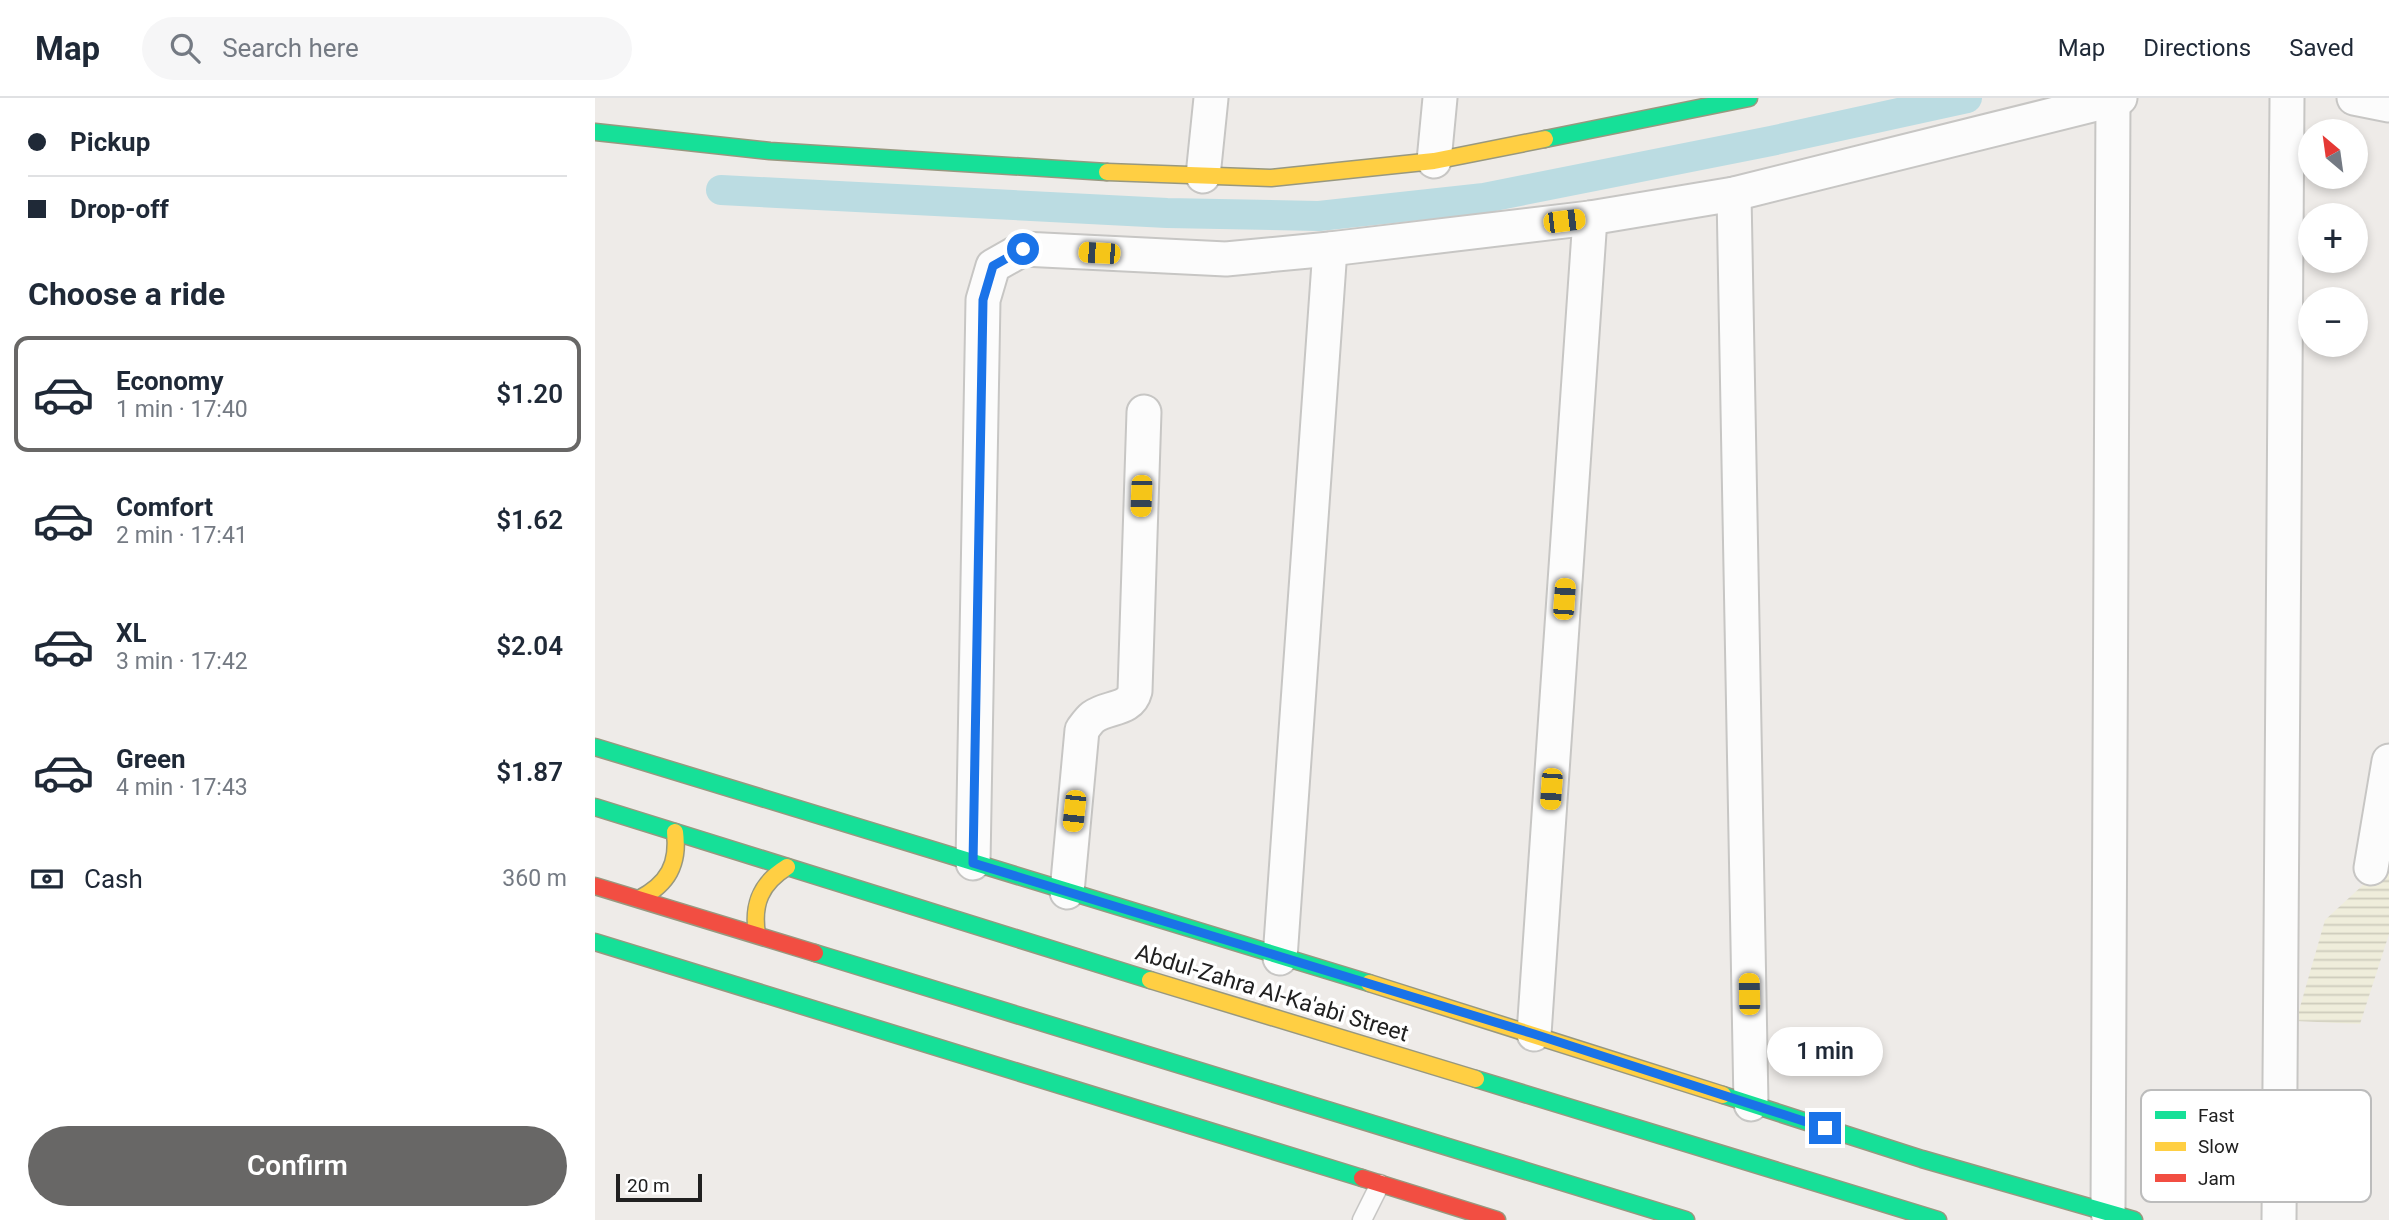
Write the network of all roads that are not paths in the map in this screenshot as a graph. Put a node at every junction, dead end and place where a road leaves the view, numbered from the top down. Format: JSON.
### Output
{"nodes":[{"id":1,"x":1211,"y":98,"type":"edge"},
{"id":2,"x":1440,"y":98,"type":"edge"},
{"id":3,"x":1749,"y":98,"type":"edge"},
{"id":4,"x":2120,"y":98,"type":"edge"},
{"id":5,"x":2287,"y":98,"type":"edge"},
{"id":6,"x":2354,"y":98,"type":"edge"},
{"id":7,"x":2113,"y":99,"type":"edge"},
{"id":8,"x":2389,"y":104,"type":"edge"},
{"id":9,"x":1655,"y":107,"type":"edge"},
{"id":10,"x":595,"y":132,"type":"edge"},
{"id":11,"x":1434,"y":161,"type":"junction"},
{"id":12,"x":1203,"y":176,"type":"junction"},
{"id":13,"x":1734,"y":194,"type":"junction"},
{"id":14,"x":1590,"y":218,"type":"junction"},
{"id":15,"x":1330,"y":249,"type":"junction"},
{"id":16,"x":1144,"y":412,"type":"dead end"},
{"id":17,"x":595,"y":747,"type":"edge"},
{"id":18,"x":2389,"y":761,"type":"edge"},
{"id":19,"x":595,"y":807,"type":"edge"},
{"id":20,"x":675,"y":832,"type":"junction"},
{"id":21,"x":973,"y":863,"type":"junction"},
{"id":22,"x":787,"y":867,"type":"junction"},
{"id":23,"x":2371,"y":868,"type":"dead end"},
{"id":24,"x":595,"y":886,"type":"edge"},
{"id":25,"x":1067,"y":892,"type":"junction"},
{"id":26,"x":639,"y":899,"type":"junction"},
{"id":27,"x":757,"y":934,"type":"junction"},
{"id":28,"x":595,"y":942,"type":"edge"},
{"id":29,"x":1280,"y":958,"type":"junction"},
{"id":30,"x":1534,"y":1034,"type":"junction"},
{"id":31,"x":2280,"y":1090,"type":"edge"},
{"id":32,"x":1751,"y":1104,"type":"junction"},
{"id":33,"x":1380,"y":1184,"type":"junction"},
{"id":34,"x":2279,"y":1202,"type":"edge"},
{"id":35,"x":1657,"y":1211,"type":"junction"},
{"id":36,"x":2121,"y":1216,"type":"edge"},
{"id":37,"x":1362,"y":1220,"type":"edge"},
{"id":38,"x":1497,"y":1220,"type":"edge"},
{"id":39,"x":1672,"y":1220,"type":"edge"},
{"id":40,"x":1686,"y":1220,"type":"edge"},
{"id":41,"x":1938,"y":1220,"type":"edge"},
{"id":42,"x":2279,"y":1220,"type":"edge"}],
"edges":[{"from":1,"to":12,"type":"street"},
{"from":2,"to":11,"type":"street"},
{"from":3,"to":9,"type":"street"},
{"from":4,"to":7,"type":"street"},
{"from":5,"to":31,"type":"street"},
{"from":6,"to":8,"type":"street"},
{"from":7,"to":13,"type":"street"},
{"from":7,"to":36,"type":"street"},
{"from":9,"to":11,"type":"street"},
{"from":10,"to":12,"type":"street"},
{"from":11,"to":12,"type":"street"},
{"from":13,"to":14,"type":"street"},
{"from":13,"to":32,"type":"street"},
{"from":14,"to":15,"type":"street"},
{"from":14,"to":30,"type":"street"},
{"from":15,"to":21,"type":"street"},
{"from":15,"to":29,"type":"street"},
{"from":16,"to":25,"type":"street"},
{"from":17,"to":21,"type":"street"},
{"from":18,"to":23,"type":"street"},
{"from":19,"to":20,"type":"street","name":"Abdul-Zahra Al-Ka'abi Street"},
{"from":20,"to":22,"type":"street","name":"Abdul-Zahra Al-Ka'abi Street"},
{"from":20,"to":26,"type":"street"},
{"from":21,"to":25,"type":"street"},
{"from":22,"to":27,"type":"street"},
{"from":22,"to":41,"type":"street","name":"Abdul-Zahra Al-Ka'abi Street"},
{"from":24,"to":26,"type":"street"},
{"from":25,"to":29,"type":"street"},
{"from":26,"to":27,"type":"street"},
{"from":27,"to":35,"type":"street"},
{"from":28,"to":33,"type":"street"},
{"from":29,"to":30,"type":"street"},
{"from":30,"to":32,"type":"street"},
{"from":32,"to":36,"type":"street"},
{"from":33,"to":37,"type":"lane"},
{"from":33,"to":38,"type":"street"},
{"from":34,"to":42,"type":"street"},
{"from":35,"to":39,"type":"street"},
{"from":35,"to":40,"type":"street"}]}
